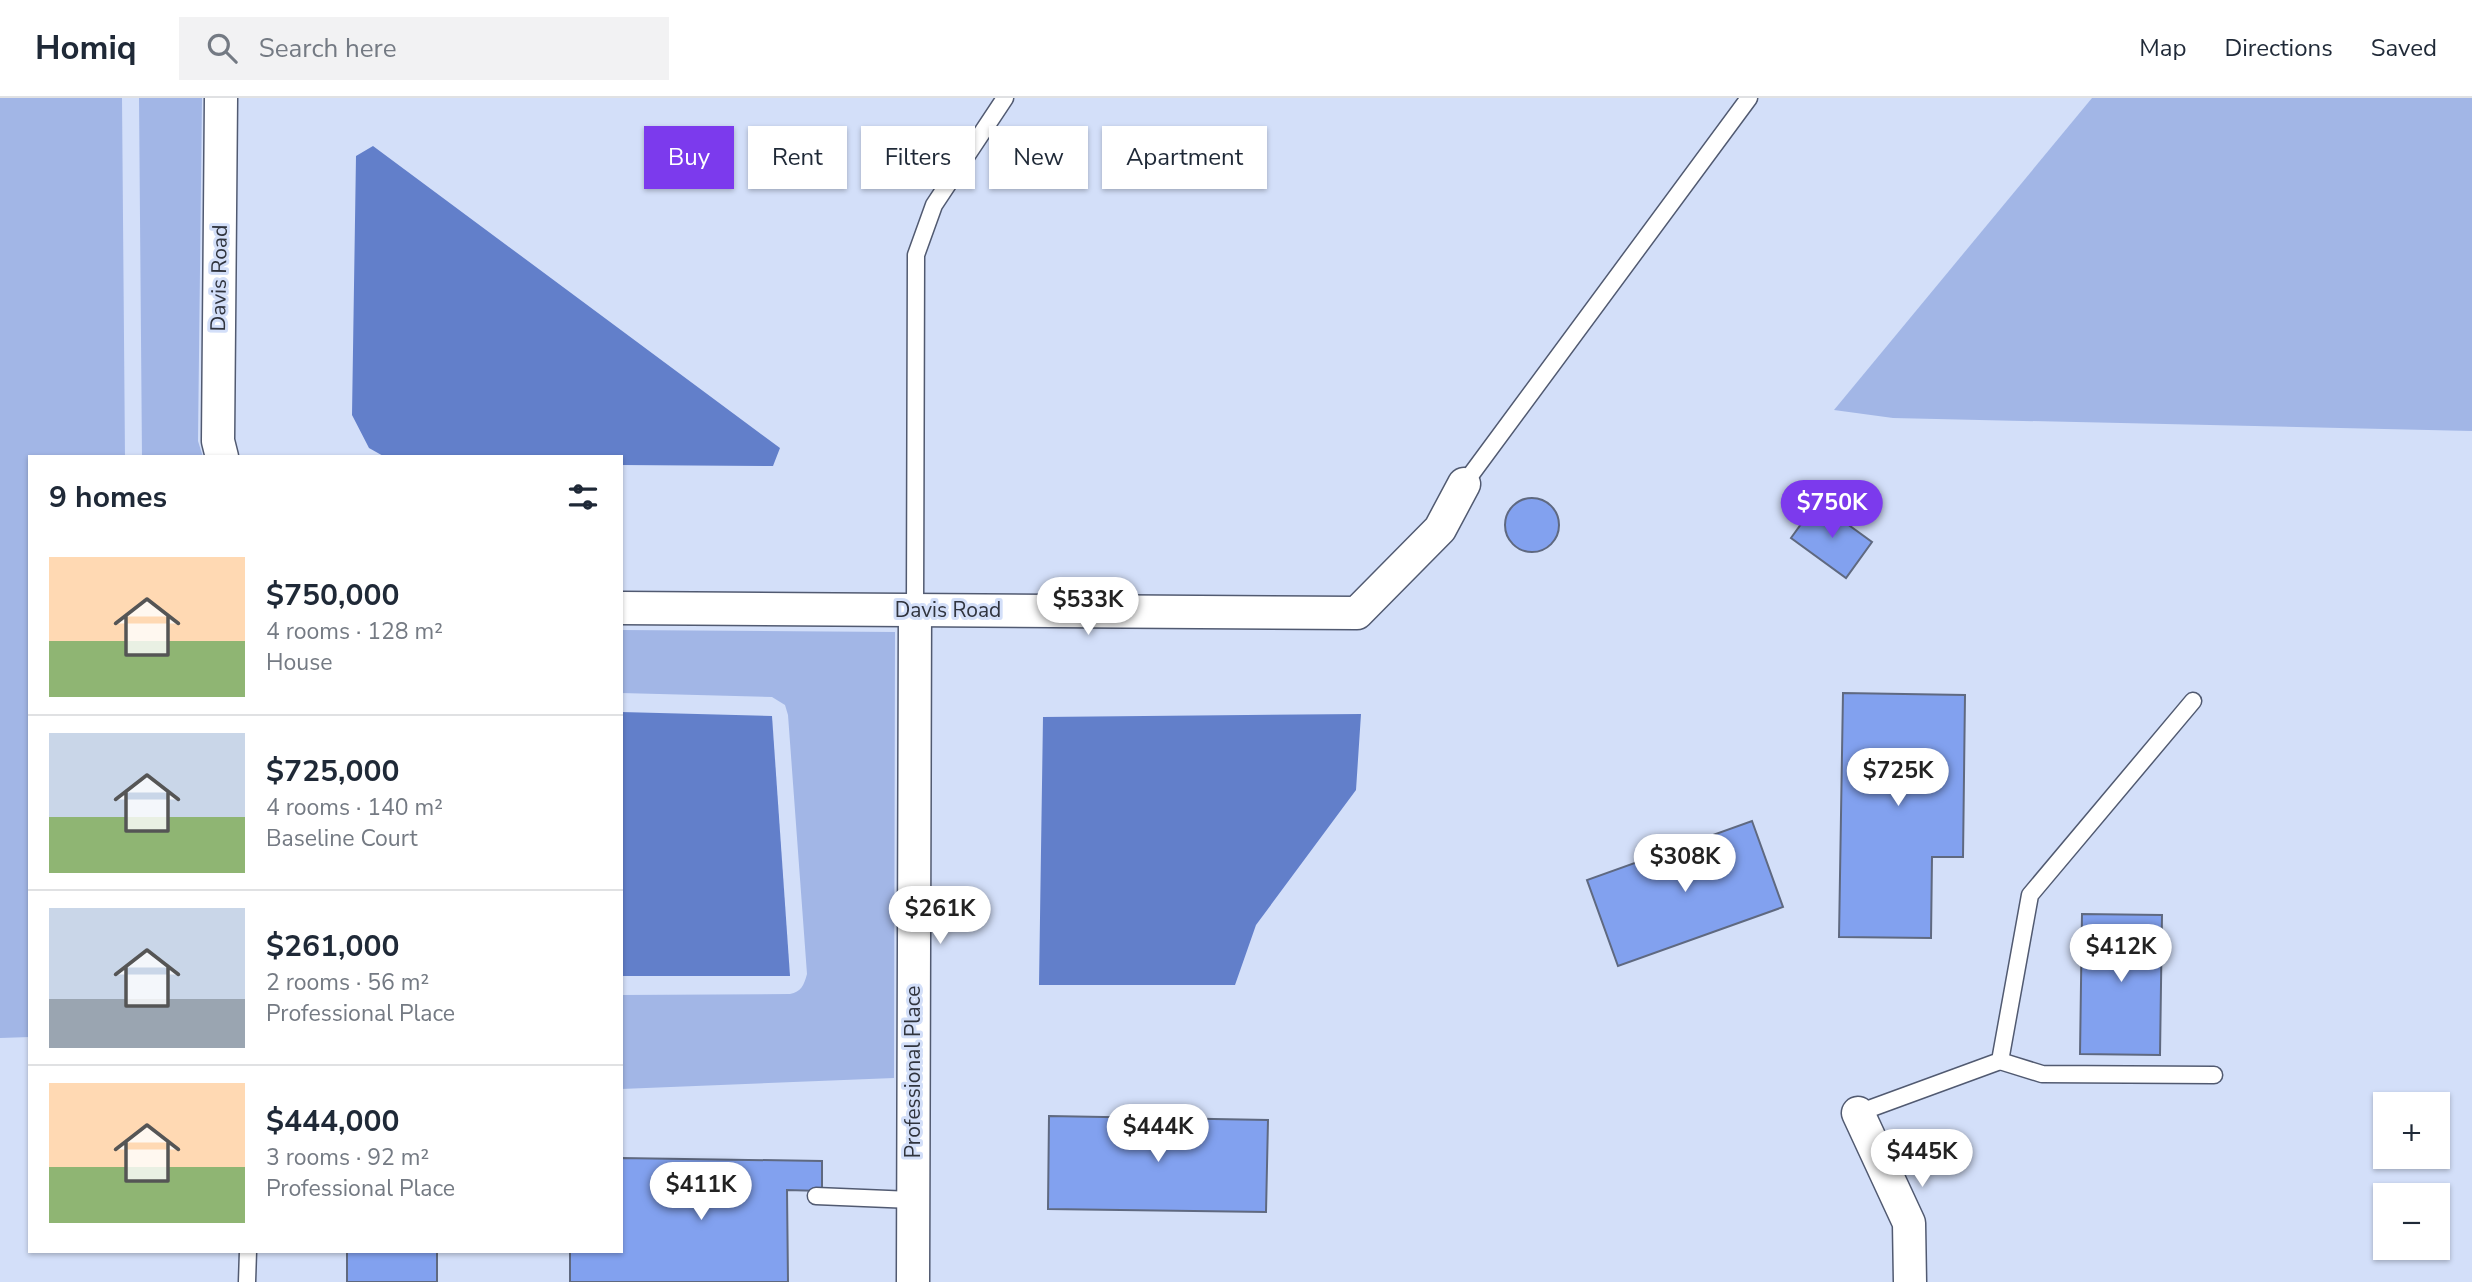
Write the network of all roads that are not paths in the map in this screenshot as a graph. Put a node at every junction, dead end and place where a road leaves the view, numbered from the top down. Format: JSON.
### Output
{"nodes":[{"id":1,"x":222,"y":98,"type":"edge"},
{"id":2,"x":1005,"y":98,"type":"edge"},
{"id":3,"x":1749,"y":98,"type":"edge"},
{"id":4,"x":222,"y":455,"type":"edge"},
{"id":5,"x":1464,"y":484,"type":"joint"},
{"id":6,"x":623,"y":608,"type":"edge"},
{"id":7,"x":915,"y":610,"type":"junction"},
{"id":8,"x":2193,"y":701,"type":"dead end"},
{"id":9,"x":2000,"y":1061,"type":"junction"},
{"id":10,"x":2214,"y":1075,"type":"dead end"},
{"id":11,"x":1858,"y":1113,"type":"joint"},
{"id":12,"x":816,"y":1196,"type":"dead end"},
{"id":13,"x":912,"y":1200,"type":"junction"},
{"id":14,"x":248,"y":1253,"type":"edge"},
{"id":15,"x":247,"y":1282,"type":"edge"},
{"id":16,"x":913,"y":1282,"type":"edge"},
{"id":17,"x":1910,"y":1282,"type":"edge"}],
"edges":[{"from":1,"to":4,"type":"street","name":"Davis Road"},
{"from":2,"to":7,"type":"lane"},
{"from":3,"to":5,"type":"lane"},
{"from":5,"to":7,"type":"street","name":"Davis Road"},
{"from":6,"to":7,"type":"street","name":"Davis Road"},
{"from":7,"to":13,"type":"street","name":"Professional Place"},
{"from":8,"to":9,"type":"lane"},
{"from":9,"to":10,"type":"lane"},
{"from":9,"to":11,"type":"lane"},
{"from":11,"to":17,"type":"street"},
{"from":12,"to":13,"type":"lane"},
{"from":13,"to":16,"type":"street","name":"Professional Place"},
{"from":14,"to":15,"type":"lane"}]}
